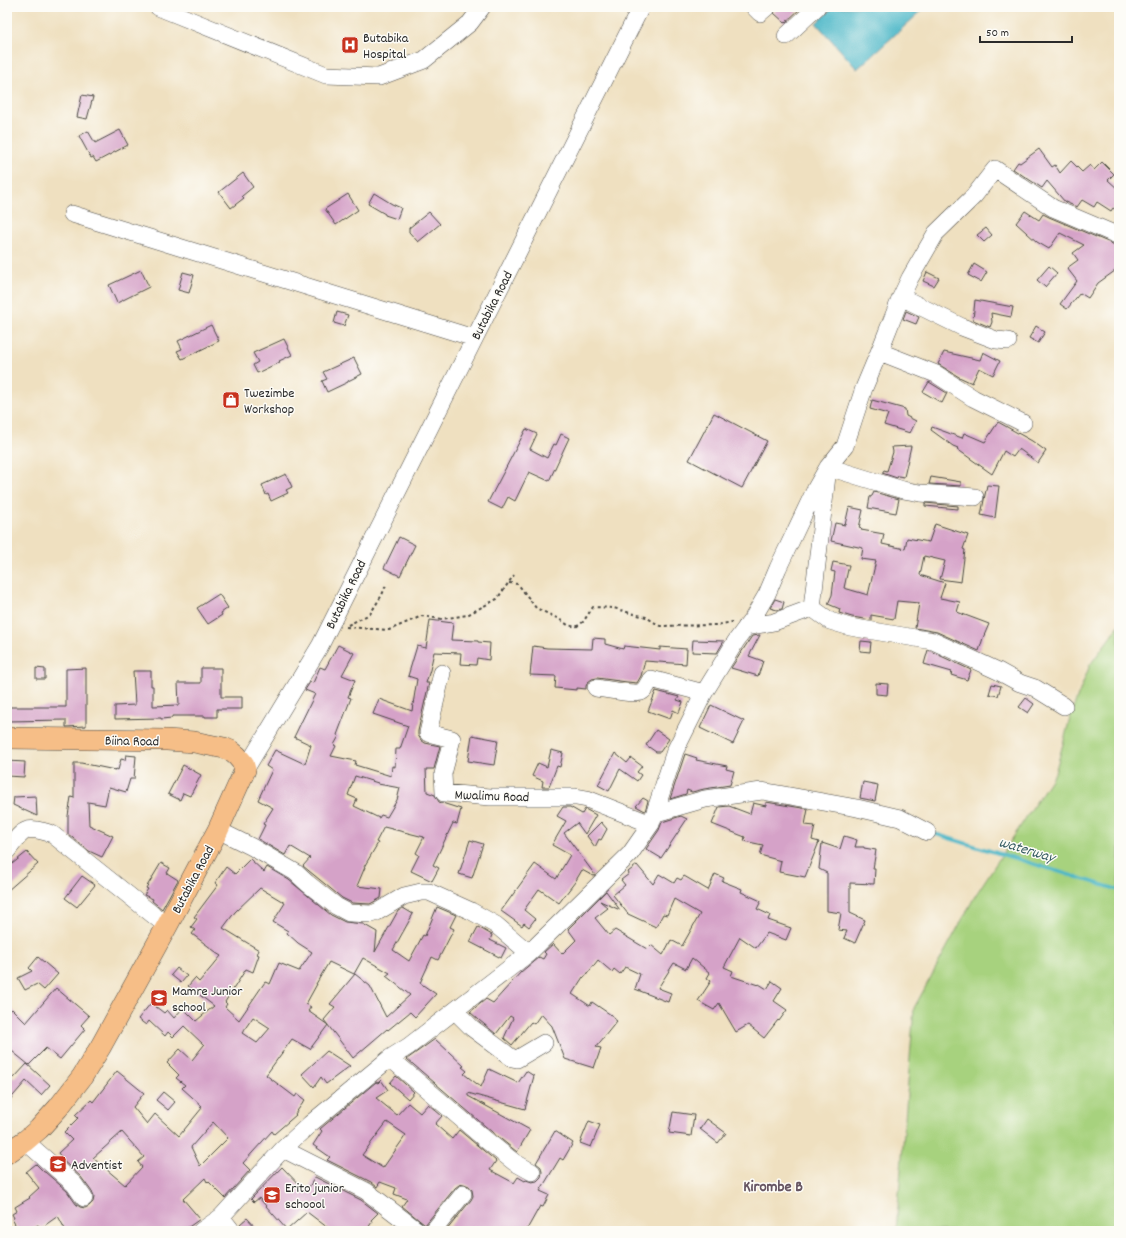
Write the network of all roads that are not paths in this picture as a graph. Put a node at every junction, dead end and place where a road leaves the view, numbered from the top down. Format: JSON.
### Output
{"nodes":[{"id":1,"x":158,"y":7,"type":"edge"},
{"id":2,"x":482,"y":7,"type":"edge"},
{"id":3,"x":641,"y":7,"type":"edge"},
{"id":4,"x":754,"y":7,"type":"edge"},
{"id":5,"x":767,"y":7,"type":"edge"},
{"id":6,"x":817,"y":7,"type":"edge"},
{"id":7,"x":786,"y":36,"type":"dead end"},
{"id":8,"x":72,"y":214,"type":"dead end"},
{"id":9,"x":1119,"y":236,"type":"edge"},
{"id":10,"x":901,"y":297,"type":"junction"},
{"id":11,"x":474,"y":338,"type":"junction"},
{"id":12,"x":1008,"y":341,"type":"dead end"},
{"id":13,"x":880,"y":352,"type":"junction"},
{"id":14,"x":1024,"y":423,"type":"dead end"},
{"id":15,"x":828,"y":467,"type":"junction"},
{"id":16,"x":975,"y":497,"type":"dead end"},
{"id":17,"x":812,"y":608,"type":"junction"},
{"id":18,"x":750,"y":623,"type":"junction"},
{"id":19,"x":442,"y":674,"type":"dead end"},
{"id":20,"x":596,"y":688,"type":"dead end"},
{"id":21,"x":704,"y":693,"type":"junction"},
{"id":22,"x":1064,"y":706,"type":"dead end"},
{"id":23,"x":7,"y":738,"type":"edge"},
{"id":24,"x":245,"y":770,"type":"junction"},
{"id":25,"x":653,"y":818,"type":"junction"},
{"id":26,"x":218,"y":830,"type":"junction"},
{"id":27,"x":927,"y":832,"type":"dead end"},
{"id":28,"x":7,"y":851,"type":"edge"},
{"id":29,"x":167,"y":926,"type":"junction"},
{"id":30,"x":529,"y":953,"type":"junction"},
{"id":31,"x":455,"y":1011,"type":"junction"},
{"id":32,"x":544,"y":1043,"type":"dead end"},
{"id":33,"x":390,"y":1058,"type":"junction"},
{"id":34,"x":25,"y":1142,"type":"junction"},
{"id":35,"x":283,"y":1149,"type":"junction"},
{"id":36,"x":7,"y":1153,"type":"edge"},
{"id":37,"x":532,"y":1172,"type":"dead end"},
{"id":38,"x":463,"y":1194,"type":"dead end"},
{"id":39,"x":84,"y":1198,"type":"dead end"},
{"id":40,"x":221,"y":1216,"type":"junction"},
{"id":41,"x":202,"y":1231,"type":"edge"},
{"id":42,"x":232,"y":1231,"type":"edge"},
{"id":43,"x":418,"y":1231,"type":"edge"},
{"id":44,"x":433,"y":1231,"type":"edge"}],
"edges":[{"from":1,"to":2,"type":"street"},
{"from":3,"to":11,"type":"street","name":"Butabika Road"},
{"from":4,"to":5,"type":"street"},
{"from":6,"to":7,"type":"street"},
{"from":8,"to":11,"type":"street"},
{"from":9,"to":10,"type":"street"},
{"from":10,"to":12,"type":"street"},
{"from":10,"to":13,"type":"street"},
{"from":11,"to":24,"type":"street","name":"Butabika Road"},
{"from":13,"to":14,"type":"street"},
{"from":13,"to":15,"type":"street"},
{"from":15,"to":16,"type":"street"},
{"from":15,"to":17,"type":"street"},
{"from":15,"to":18,"type":"street"},
{"from":17,"to":18,"type":"street"},
{"from":17,"to":22,"type":"street"},
{"from":18,"to":21,"type":"street"},
{"from":19,"to":25,"type":"street","name":"Mwalimu Road"},
{"from":20,"to":21,"type":"street"},
{"from":21,"to":25,"type":"street"},
{"from":23,"to":24,"type":"main road","name":"Biina Road"},
{"from":24,"to":26,"type":"main road","name":"Butabika Road"},
{"from":25,"to":27,"type":"street"},
{"from":25,"to":30,"type":"street"},
{"from":26,"to":29,"type":"main road","name":"Butabika Road"},
{"from":26,"to":30,"type":"street"},
{"from":28,"to":29,"type":"street"},
{"from":29,"to":34,"type":"main road","name":"Butabika Road"},
{"from":30,"to":31,"type":"street"},
{"from":31,"to":32,"type":"street"},
{"from":31,"to":33,"type":"street"},
{"from":33,"to":35,"type":"street"},
{"from":33,"to":37,"type":"street"},
{"from":34,"to":36,"type":"main road","name":"Butabika Road"},
{"from":34,"to":39,"type":"street"},
{"from":35,"to":40,"type":"street"},
{"from":35,"to":43,"type":"street"},
{"from":38,"to":44,"type":"street"},
{"from":40,"to":41,"type":"street"},
{"from":40,"to":42,"type":"street"}]}
